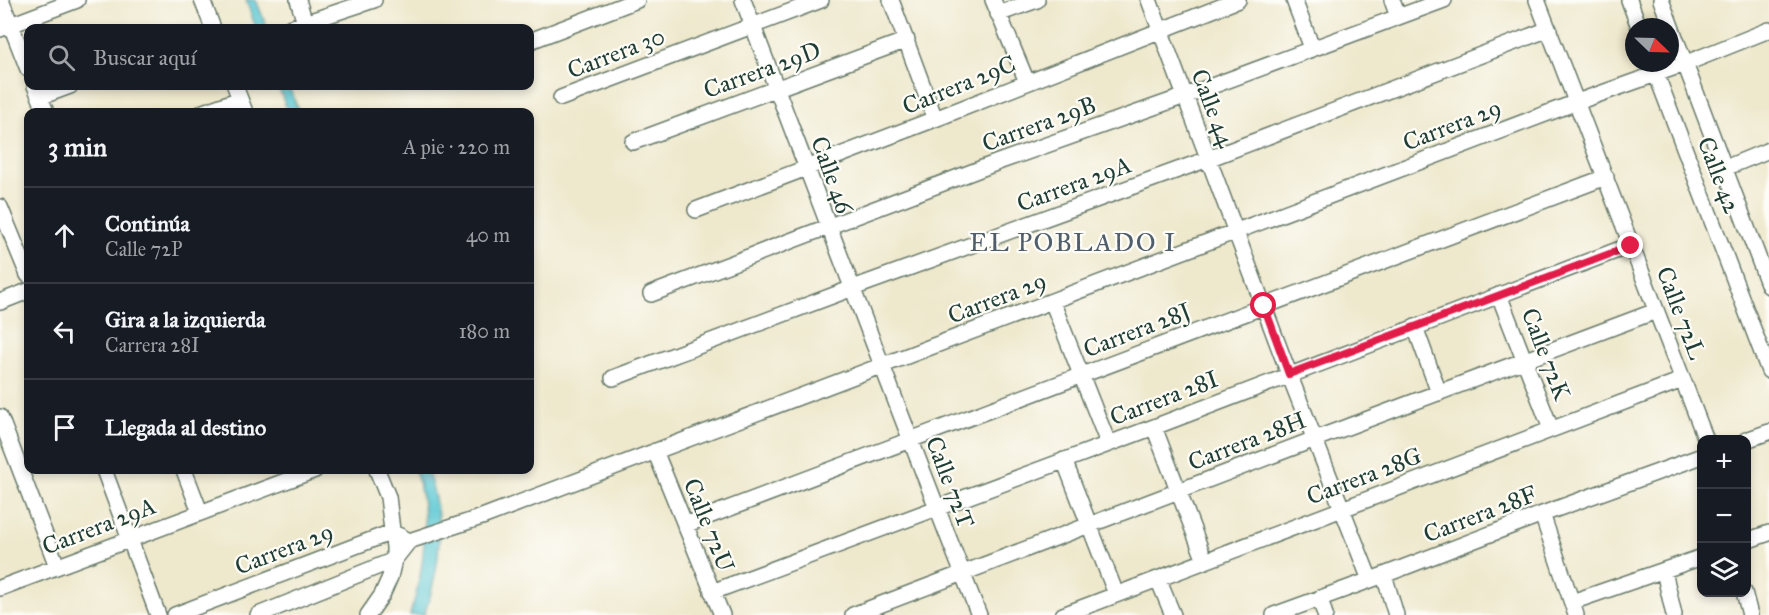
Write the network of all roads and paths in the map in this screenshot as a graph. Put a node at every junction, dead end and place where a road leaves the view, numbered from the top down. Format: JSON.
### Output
{"nodes":[{"id":1,"x":1,"y":0,"type":"edge"},
{"id":2,"x":77,"y":0,"type":"edge"},
{"id":3,"x":202,"y":0,"type":"edge"},
{"id":4,"x":298,"y":0,"type":"edge"},
{"id":5,"x":374,"y":0,"type":"edge"},
{"id":6,"x":637,"y":0,"type":"edge"},
{"id":7,"x":742,"y":0,"type":"edge"},
{"id":8,"x":821,"y":0,"type":"edge"},
{"id":9,"x":891,"y":0,"type":"edge"},
{"id":10,"x":1037,"y":0,"type":"edge"},
{"id":11,"x":1149,"y":0,"type":"edge"},
{"id":12,"x":1238,"y":0,"type":"edge"},
{"id":13,"x":1294,"y":0,"type":"edge"},
{"id":14,"x":1392,"y":0,"type":"edge"},
{"id":15,"x":1444,"y":0,"type":"edge"},
{"id":16,"x":1538,"y":0,"type":"edge"},
{"id":17,"x":1629,"y":0,"type":"edge"},
{"id":18,"x":1661,"y":0,"type":"edge"},
{"id":19,"x":996,"y":7,"type":"edge"},
{"id":20,"x":1398,"y":17,"type":"junction"},
{"id":21,"x":1636,"y":18,"type":"edge"},
{"id":22,"x":211,"y":24,"type":"edge"},
{"id":23,"x":296,"y":24,"type":"edge"},
{"id":24,"x":302,"y":24,"type":"edge"},
{"id":25,"x":752,"y":26,"type":"junction"},
{"id":26,"x":5,"y":27,"type":"edge"},
{"id":27,"x":1549,"y":29,"type":"junction"},
{"id":28,"x":1160,"y":30,"type":"junction"},
{"id":29,"x":1769,"y":30,"type":"edge"},
{"id":30,"x":534,"y":39,"type":"edge"},
{"id":31,"x":907,"y":40,"type":"junction"},
{"id":32,"x":1312,"y":48,"type":"junction"},
{"id":33,"x":24,"y":62,"type":"edge"},
{"id":34,"x":1684,"y":64,"type":"junction"},
{"id":35,"x":1679,"y":65,"type":"edge"},
{"id":36,"x":1645,"y":72,"type":"edge"},
{"id":37,"x":1656,"y":72,"type":"edge"},
{"id":38,"x":1026,"y":82,"type":"junction"},
{"id":39,"x":776,"y":89,"type":"junction"},
{"id":40,"x":38,"y":91,"type":"edge"},
{"id":41,"x":1185,"y":96,"type":"junction"},
{"id":42,"x":561,"y":98,"type":"dead end"},
{"id":43,"x":240,"y":99,"type":"edge"},
{"id":44,"x":1577,"y":102,"type":"junction"},
{"id":45,"x":44,"y":108,"type":"edge"},
{"id":46,"x":214,"y":108,"type":"edge"},
{"id":47,"x":935,"y":119,"type":"junction"},
{"id":48,"x":633,"y":142,"type":"dead end"},
{"id":49,"x":1769,"y":150,"type":"edge"},
{"id":50,"x":1208,"y":159,"type":"junction"},
{"id":51,"x":806,"y":168,"type":"junction"},
{"id":52,"x":1725,"y":168,"type":"junction"},
{"id":53,"x":1606,"y":177,"type":"junction"},
{"id":54,"x":0,"y":207,"type":"edge"},
{"id":55,"x":696,"y":210,"type":"dead end"},
{"id":56,"x":827,"y":226,"type":"junction"},
{"id":57,"x":1235,"y":232,"type":"junction"},
{"id":58,"x":1631,"y":246,"type":"junction"},
{"id":59,"x":24,"y":266,"type":"edge"},
{"id":60,"x":1766,"y":268,"type":"edge"},
{"id":61,"x":1769,"y":286,"type":"edge"},
{"id":62,"x":853,"y":288,"type":"junction"},
{"id":63,"x":24,"y":293,"type":"edge"},
{"id":64,"x":651,"y":294,"type":"dead end"},
{"id":65,"x":1498,"y":296,"type":"junction"},
{"id":66,"x":1052,"y":301,"type":"junction"},
{"id":67,"x":0,"y":302,"type":"edge"},
{"id":68,"x":1264,"y":306,"type":"junction"},
{"id":69,"x":1656,"y":311,"type":"junction"},
{"id":70,"x":1415,"y":327,"type":"junction"},
{"id":71,"x":1524,"y":361,"type":"junction"},
{"id":72,"x":881,"y":366,"type":"junction"},
{"id":73,"x":1769,"y":370,"type":"edge"},
{"id":74,"x":1289,"y":374,"type":"junction"},
{"id":75,"x":1082,"y":375,"type":"junction"},
{"id":76,"x":613,"y":378,"type":"dead end"},
{"id":77,"x":1682,"y":380,"type":"junction"},
{"id":78,"x":1439,"y":393,"type":"junction"},
{"id":79,"x":0,"y":417,"type":"edge"},
{"id":80,"x":1154,"y":427,"type":"junction"},
{"id":81,"x":1551,"y":429,"type":"junction"},
{"id":82,"x":1769,"y":432,"type":"edge"},
{"id":83,"x":1704,"y":435,"type":"edge"},
{"id":84,"x":1751,"y":438,"type":"edge"},
{"id":85,"x":1315,"y":439,"type":"junction"},
{"id":86,"x":910,"y":440,"type":"junction"},
{"id":87,"x":1108,"y":443,"type":"junction"},
{"id":88,"x":655,"y":451,"type":"junction"},
{"id":89,"x":1697,"y":457,"type":"edge"},
{"id":90,"x":1064,"y":460,"type":"junction"},
{"id":91,"x":106,"y":474,"type":"edge"},
{"id":92,"x":186,"y":474,"type":"edge"},
{"id":93,"x":304,"y":474,"type":"edge"},
{"id":94,"x":379,"y":474,"type":"edge"},
{"id":95,"x":1178,"y":492,"type":"junction"},
{"id":96,"x":936,"y":508,"type":"junction"},
{"id":97,"x":1341,"y":508,"type":"junction"},
{"id":98,"x":200,"y":512,"type":"junction"},
{"id":99,"x":1542,"y":514,"type":"junction"},
{"id":100,"x":685,"y":525,"type":"junction"},
{"id":101,"x":1090,"y":525,"type":"junction"},
{"id":102,"x":392,"y":532,"type":"junction"},
{"id":103,"x":1769,"y":532,"type":"edge"},
{"id":104,"x":130,"y":538,"type":"junction"},
{"id":105,"x":1751,"y":539,"type":"edge"},
{"id":106,"x":413,"y":540,"type":"junction"},
{"id":107,"x":1697,"y":559,"type":"edge"},
{"id":108,"x":394,"y":560,"type":"junction"},
{"id":109,"x":1205,"y":561,"type":"junction"},
{"id":110,"x":57,"y":566,"type":"junction"},
{"id":111,"x":1664,"y":571,"type":"junction"},
{"id":112,"x":962,"y":573,"type":"junction"},
{"id":113,"x":1377,"y":577,"type":"junction"},
{"id":114,"x":1158,"y":579,"type":"junction"},
{"id":115,"x":0,"y":588,"type":"edge"},
{"id":116,"x":712,"y":592,"type":"junction"},
{"id":117,"x":1116,"y":594,"type":"junction"},
{"id":118,"x":1745,"y":597,"type":"edge"},
{"id":119,"x":1320,"y":598,"type":"junction"},
{"id":120,"x":1574,"y":608,"type":"edge"},
{"id":121,"x":158,"y":615,"type":"edge"},
{"id":122,"x":175,"y":615,"type":"edge"},
{"id":123,"x":258,"y":615,"type":"edge"},
{"id":124,"x":368,"y":615,"type":"edge"},
{"id":125,"x":722,"y":615,"type":"edge"},
{"id":126,"x":854,"y":615,"type":"edge"},
{"id":127,"x":979,"y":615,"type":"edge"},
{"id":128,"x":1063,"y":615,"type":"edge"},
{"id":129,"x":1173,"y":615,"type":"edge"},
{"id":130,"x":1274,"y":615,"type":"edge"},
{"id":131,"x":1325,"y":615,"type":"edge"},
{"id":132,"x":1396,"y":615,"type":"edge"},
{"id":133,"x":1674,"y":615,"type":"edge"},
{"id":134,"x":1750,"y":615,"type":"edge"}],
"edges":[{"from":1,"to":26,"type":"street"},
{"from":2,"to":26,"type":"street"},
{"from":3,"to":22,"type":"street"},
{"from":4,"to":23,"type":"street"},
{"from":5,"to":24,"type":"street"},
{"from":6,"to":30,"type":"street"},
{"from":7,"to":25,"type":"street","name":"Calle 46"},
{"from":8,"to":25,"type":"street","name":"Carrera 30"},
{"from":9,"to":31,"type":"street"},
{"from":10,"to":19,"type":"street"},
{"from":11,"to":28,"type":"street","name":"Calle 44"},
{"from":12,"to":28,"type":"street","name":"Carrera 29C"},
{"from":13,"to":32,"type":"street"},
{"from":14,"to":20,"type":"street"},
{"from":15,"to":20,"type":"street","name":"Carrera 29B"},
{"from":16,"to":27,"type":"street","name":"Calle 72L"},
{"from":17,"to":21,"type":"street"},
{"from":18,"to":34,"type":"street","name":"Calle 42"},
{"from":19,"to":38,"type":"street"},
{"from":20,"to":32,"type":"street","name":"Carrera 29B"},
{"from":25,"to":39,"type":"street","name":"Calle 46"},
{"from":25,"to":42,"type":"street","name":"Carrera 30"},
{"from":26,"to":33,"type":"street"},
{"from":27,"to":44,"type":"street","name":"Calle 72L"},
{"from":27,"to":50,"type":"street","name":"Carrera 29A"},
{"from":28,"to":38,"type":"street","name":"Carrera 29C"},
{"from":28,"to":41,"type":"street","name":"Calle 44"},
{"from":29,"to":34,"type":"street","name":"Carrera 29"},
{"from":31,"to":39,"type":"street","name":"Carrera 29D"},
{"from":31,"to":47,"type":"street"},
{"from":32,"to":41,"type":"street","name":"Carrera 29B"},
{"from":34,"to":35,"type":"street","name":"Carrera 29"},
{"from":34,"to":52,"type":"street","name":"Calle 42"},
{"from":36,"to":44,"type":"street","name":"Carrera 29"},
{"from":37,"to":73,"type":"street","name":"Calle 42"},
{"from":38,"to":47,"type":"street","name":"Carrera 29C"},
{"from":39,"to":48,"type":"street","name":"Carrera 29D"},
{"from":39,"to":51,"type":"street","name":"Calle 46"},
{"from":40,"to":45,"type":"street"},
{"from":41,"to":50,"type":"street","name":"Calle 44"},
{"from":41,"to":56,"type":"street","name":"Carrera 29B"},
{"from":43,"to":46,"type":"street"},
{"from":44,"to":53,"type":"street","name":"Calle 72L"},
{"from":44,"to":57,"type":"street","name":"Carrera 29"},
{"from":47,"to":51,"type":"street","name":"Carrera 29C"},
{"from":49,"to":52,"type":"street"},
{"from":50,"to":57,"type":"street","name":"Calle 44"},
{"from":50,"to":62,"type":"street","name":"Carrera 29A"},
{"from":51,"to":55,"type":"street","name":"Carrera 29C"},
{"from":51,"to":56,"type":"street","name":"Calle 46"},
{"from":52,"to":60,"type":"street","name":"Calle 42"},
{"from":53,"to":58,"type":"street","name":"Calle 72L"},
{"from":53,"to":68,"type":"street","name":"Carrera 28J"},
{"from":54,"to":59,"type":"street"},
{"from":56,"to":62,"type":"street","name":"Calle 46"},
{"from":56,"to":64,"type":"street","name":"Carrera 29B"},
{"from":57,"to":66,"type":"street","name":"Carrera 29"},
{"from":57,"to":68,"type":"street","name":"Calle 44"},
{"from":58,"to":65,"type":"street","name":"Carrera 28I"},
{"from":58,"to":69,"type":"street","name":"Calle 72L"},
{"from":60,"to":61,"type":"street","name":"Calle 42"},
{"from":62,"to":72,"type":"street","name":"Calle 46"},
{"from":62,"to":76,"type":"street","name":"Carrera 29A"},
{"from":63,"to":67,"type":"street"},
{"from":65,"to":70,"type":"street","name":"Carrera 28I"},
{"from":65,"to":71,"type":"street","name":"Calle 72K"},
{"from":66,"to":72,"type":"street","name":"Carrera 29"},
{"from":66,"to":75,"type":"street"},
{"from":68,"to":74,"type":"street","name":"Calle 44"},
{"from":68,"to":75,"type":"street","name":"Carrera 28J"},
{"from":69,"to":71,"type":"street","name":"Carrera 28H"},
{"from":69,"to":77,"type":"street","name":"Calle 72L"},
{"from":70,"to":74,"type":"street","name":"Carrera 28I"},
{"from":70,"to":78,"type":"street"},
{"from":71,"to":78,"type":"street","name":"Carrera 28H"},
{"from":71,"to":81,"type":"street","name":"Calle 72K"},
{"from":72,"to":86,"type":"street","name":"Calle 72T"},
{"from":72,"to":88,"type":"street","name":"Carrera 29"},
{"from":74,"to":80,"type":"street","name":"Carrera 28I"},
{"from":74,"to":85,"type":"street","name":"Calle 44"},
{"from":75,"to":86,"type":"street","name":"Carrera 28J"},
{"from":75,"to":87,"type":"street"},
{"from":77,"to":81,"type":"street","name":"Carrera 28G"},
{"from":77,"to":83,"type":"street","name":"Calle 72L"},
{"from":78,"to":85,"type":"street","name":"Carrera 28H"},
{"from":79,"to":110,"type":"street"},
{"from":80,"to":87,"type":"street","name":"Carrera 28I"},
{"from":80,"to":95,"type":"street"},
{"from":81,"to":97,"type":"street","name":"Carrera 28G"},
{"from":82,"to":84,"type":"street"},
{"from":85,"to":95,"type":"street","name":"Carrera 28H"},
{"from":85,"to":97,"type":"street","name":"Calle 44"},
{"from":86,"to":96,"type":"street","name":"Calle 72T"},
{"from":86,"to":100,"type":"street","name":"Carrera 28J"},
{"from":87,"to":90,"type":"street","name":"Carrera 28I"},
{"from":88,"to":100,"type":"street","name":"Calle 72U"},
{"from":88,"to":106,"type":"street","name":"Carrera 29"},
{"from":89,"to":99,"type":"street","name":"Carrera 28F"},
{"from":90,"to":96,"type":"street","name":"Carrera 28I"},
{"from":90,"to":101,"type":"street"},
{"from":91,"to":104,"type":"street"},
{"from":92,"to":98,"type":"street"},
{"from":93,"to":98,"type":"street","name":"Carrera 29A"},
{"from":94,"to":102,"type":"street"},
{"from":95,"to":101,"type":"street","name":"Carrera 28H"},
{"from":95,"to":109,"type":"street"},
{"from":96,"to":112,"type":"street","name":"Calle 72T"},
{"from":96,"to":116,"type":"street","name":"Carrera 28I"},
{"from":97,"to":109,"type":"street","name":"Carrera 28G"},
{"from":97,"to":113,"type":"street","name":"Calle 44"},
{"from":98,"to":104,"type":"street","name":"Carrera 29A"},
{"from":99,"to":113,"type":"street","name":"Carrera 28F"},
{"from":99,"to":120,"type":"street"},
{"from":100,"to":116,"type":"street","name":"Calle 72U"},
{"from":101,"to":112,"type":"street","name":"Carrera 28H"},
{"from":101,"to":117,"type":"street"},
{"from":102,"to":106,"type":"street"},
{"from":102,"to":108,"type":"street"},
{"from":102,"to":122,"type":"street","name":"Carrera 29"},
{"from":103,"to":105,"type":"street"},
{"from":104,"to":110,"type":"street","name":"Carrera 29A"},
{"from":104,"to":121,"type":"street"},
{"from":106,"to":108,"type":"street"},
{"from":107,"to":111,"type":"street"},
{"from":108,"to":123,"type":"street"},
{"from":108,"to":124,"type":"street"},
{"from":109,"to":114,"type":"street","name":"Carrera 28G"},
{"from":110,"to":115,"type":"street","name":"Carrera 29A"},
{"from":111,"to":120,"type":"street"},
{"from":111,"to":133,"type":"street"},
{"from":112,"to":126,"type":"street","name":"Carrera 28H"},
{"from":112,"to":127,"type":"street","name":"Calle 72T"},
{"from":113,"to":119,"type":"street","name":"Carrera 28F"},
{"from":113,"to":132,"type":"street","name":"Calle 44"},
{"from":114,"to":117,"type":"street","name":"Carrera 28G"},
{"from":114,"to":129,"type":"street"},
{"from":116,"to":125,"type":"street","name":"Calle 72U"},
{"from":117,"to":128,"type":"street","name":"Carrera 28G"},
{"from":118,"to":134,"type":"street"},
{"from":119,"to":130,"type":"street","name":"Carrera 28F"},
{"from":119,"to":131,"type":"street"}]}
